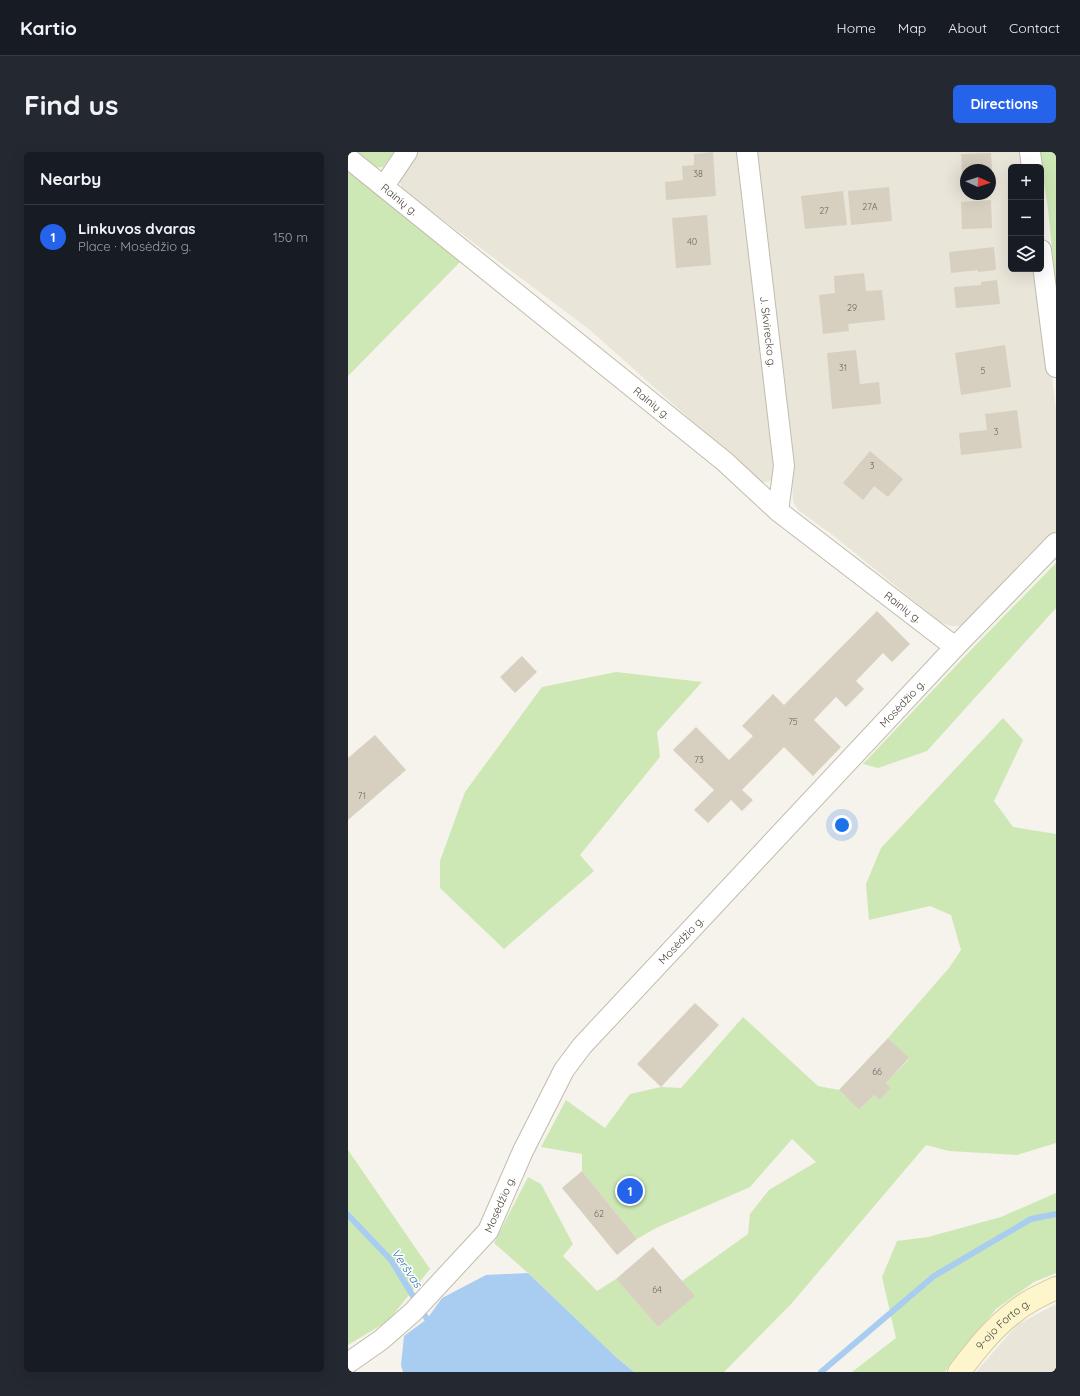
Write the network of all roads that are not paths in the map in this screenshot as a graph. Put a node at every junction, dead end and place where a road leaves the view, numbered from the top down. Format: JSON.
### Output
{"nodes":[{"id":1,"x":407,"y":152,"type":"edge"},
{"id":2,"x":747,"y":152,"type":"edge"},
{"id":3,"x":1030,"y":152,"type":"edge"},
{"id":4,"x":348,"y":158,"type":"edge"},
{"id":5,"x":1032,"y":164,"type":"edge"},
{"id":6,"x":384,"y":186,"type":"junction"},
{"id":7,"x":1044,"y":272,"type":"edge"},
{"id":8,"x":1056,"y":367,"type":"edge"},
{"id":9,"x":778,"y":511,"type":"junction"},
{"id":10,"x":1056,"y":544,"type":"edge"},
{"id":11,"x":955,"y":647,"type":"junction"},
{"id":12,"x":1056,"y":1288,"type":"edge"},
{"id":13,"x":348,"y":1363,"type":"edge"},
{"id":14,"x":959,"y":1372,"type":"edge"}],
"edges":[{"from":1,"to":6,"type":"street"},
{"from":2,"to":9,"type":"street","name":"J. Skvirecko g."},
{"from":3,"to":5,"type":"street"},
{"from":4,"to":6,"type":"street","name":"Rainių g."},
{"from":6,"to":9,"type":"street","name":"Rainių g."},
{"from":7,"to":8,"type":"street"},
{"from":9,"to":11,"type":"street","name":"Rainių g."},
{"from":10,"to":11,"type":"street","name":"Mosėdžio g."},
{"from":11,"to":13,"type":"street","name":"Mosėdžio g."},
{"from":12,"to":14,"type":"street","name":"9-ojo Forto g."}]}
